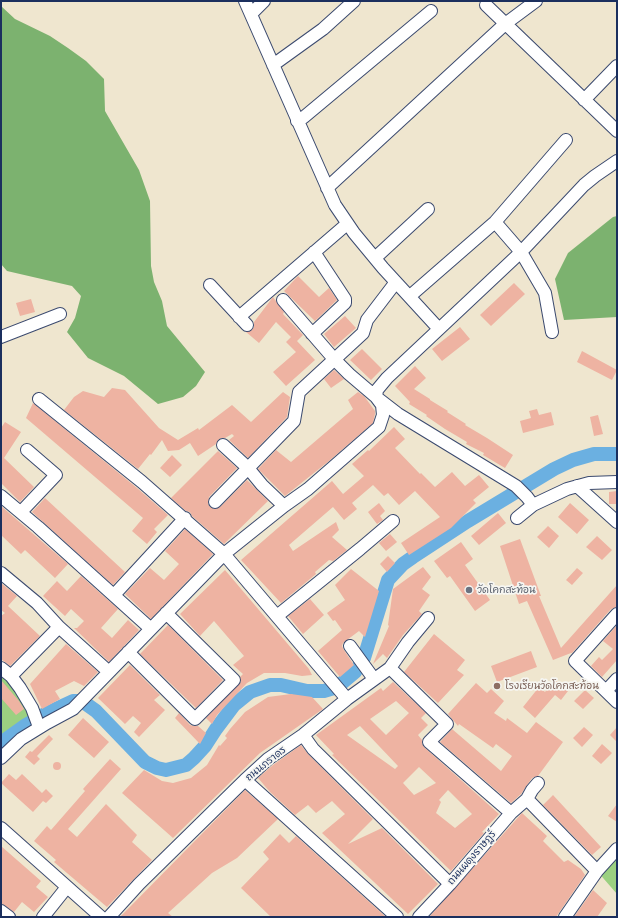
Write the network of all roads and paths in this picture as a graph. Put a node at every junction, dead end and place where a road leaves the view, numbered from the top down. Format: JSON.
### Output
{"nodes":[{"id":1,"x":245,"y":1,"type":"edge"},
{"id":2,"x":264,"y":1,"type":"edge"},
{"id":3,"x":354,"y":1,"type":"edge"},
{"id":4,"x":536,"y":1,"type":"edge"},
{"id":5,"x":486,"y":5,"type":"dead end"},
{"id":6,"x":431,"y":11,"type":"dead end"},
{"id":7,"x":251,"y":14,"type":"junction"},
{"id":8,"x":505,"y":24,"type":"junction"},
{"id":9,"x":273,"y":65,"type":"junction"},
{"id":10,"x":617,"y":66,"type":"edge"},
{"id":11,"x":584,"y":100,"type":"junction"},
{"id":12,"x":297,"y":121,"type":"junction"},
{"id":13,"x":617,"y":132,"type":"edge"},
{"id":14,"x":566,"y":140,"type":"dead end"},
{"id":15,"x":617,"y":161,"type":"edge"},
{"id":16,"x":327,"y":188,"type":"junction"},
{"id":17,"x":428,"y":209,"type":"dead end"},
{"id":18,"x":495,"y":222,"type":"junction"},
{"id":19,"x":347,"y":224,"type":"junction"},
{"id":20,"x":314,"y":252,"type":"junction"},
{"id":21,"x":521,"y":252,"type":"junction"},
{"id":22,"x":375,"y":258,"type":"junction"},
{"id":23,"x":396,"y":282,"type":"junction"},
{"id":24,"x":210,"y":285,"type":"dead end"},
{"id":25,"x":410,"y":296,"type":"junction"},
{"id":26,"x":283,"y":300,"type":"dead end"},
{"id":27,"x":60,"y":314,"type":"dead end"},
{"id":28,"x":438,"y":329,"type":"junction"},
{"id":29,"x":552,"y":332,"type":"dead end"},
{"id":30,"x":312,"y":334,"type":"junction"},
{"id":31,"x":1,"y":337,"type":"edge"},
{"id":32,"x":334,"y":359,"type":"junction"},
{"id":33,"x":376,"y":397,"type":"junction"},
{"id":34,"x":38,"y":399,"type":"dead end"},
{"id":35,"x":223,"y":445,"type":"dead end"},
{"id":36,"x":27,"y":450,"type":"dead end"},
{"id":37,"x":248,"y":468,"type":"junction"},
{"id":38,"x":617,"y":482,"type":"edge"},
{"id":39,"x":577,"y":486,"type":"junction"},
{"id":40,"x":1,"y":496,"type":"edge"},
{"id":41,"x":530,"y":501,"type":"junction"},
{"id":42,"x":215,"y":502,"type":"dead end"},
{"id":43,"x":284,"y":506,"type":"junction"},
{"id":44,"x":21,"y":512,"type":"junction"},
{"id":45,"x":185,"y":518,"type":"junction"},
{"id":46,"x":517,"y":518,"type":"dead end"},
{"id":47,"x":393,"y":521,"type":"dead end"},
{"id":48,"x":617,"y":522,"type":"edge"},
{"id":49,"x":224,"y":554,"type":"junction"},
{"id":50,"x":1,"y":573,"type":"edge"},
{"id":51,"x":114,"y":595,"type":"junction"},
{"id":52,"x":166,"y":613,"type":"junction"},
{"id":53,"x":617,"y":614,"type":"edge"},
{"id":54,"x":277,"y":616,"type":"junction"},
{"id":55,"x":428,"y":618,"type":"dead end"},
{"id":56,"x":59,"y":627,"type":"junction"},
{"id":57,"x":151,"y":629,"type":"junction"},
{"id":58,"x":350,"y":646,"type":"dead end"},
{"id":59,"x":128,"y":652,"type":"junction"},
{"id":60,"x":1,"y":668,"type":"edge"},
{"id":61,"x":390,"y":668,"type":"junction"},
{"id":62,"x":109,"y":672,"type":"junction"},
{"id":63,"x":11,"y":676,"type":"junction"},
{"id":64,"x":374,"y":679,"type":"junction"},
{"id":65,"x":617,"y":679,"type":"edge"},
{"id":66,"x":606,"y":691,"type":"junction"},
{"id":67,"x":344,"y":696,"type":"junction"},
{"id":68,"x":617,"y":702,"type":"edge"},
{"id":69,"x":36,"y":718,"type":"junction"},
{"id":70,"x":303,"y":735,"type":"junction"},
{"id":71,"x":1,"y":758,"type":"edge"},
{"id":72,"x":245,"y":780,"type":"junction"},
{"id":73,"x":538,"y":782,"type":"dead end"},
{"id":74,"x":527,"y":799,"type":"junction"},
{"id":75,"x":511,"y":813,"type":"junction"},
{"id":76,"x":1,"y":828,"type":"edge"},
{"id":77,"x":617,"y":850,"type":"edge"},
{"id":78,"x":597,"y":871,"type":"junction"},
{"id":79,"x":450,"y":884,"type":"junction"},
{"id":80,"x":67,"y":887,"type":"junction"},
{"id":81,"x":1,"y":911,"type":"edge"},
{"id":82,"x":9,"y":917,"type":"edge"},
{"id":83,"x":43,"y":917,"type":"edge"},
{"id":84,"x":101,"y":917,"type":"edge"},
{"id":85,"x":109,"y":917,"type":"edge"},
{"id":86,"x":397,"y":917,"type":"edge"},
{"id":87,"x":419,"y":917,"type":"edge"},
{"id":88,"x":565,"y":917,"type":"edge"}],
"edges":[{"from":1,"to":7,"type":"street"},
{"from":2,"to":7,"type":"street"},
{"from":3,"to":9,"type":"street"},
{"from":4,"to":8,"type":"street"},
{"from":5,"to":8,"type":"street"},
{"from":6,"to":12,"type":"street"},
{"from":7,"to":9,"type":"street"},
{"from":8,"to":11,"type":"street"},
{"from":8,"to":16,"type":"street"},
{"from":9,"to":12,"type":"street"},
{"from":10,"to":11,"type":"street"},
{"from":11,"to":13,"type":"street"},
{"from":12,"to":16,"type":"street"},
{"from":14,"to":18,"type":"street"},
{"from":15,"to":21,"type":"street"},
{"from":16,"to":19,"type":"street"},
{"from":17,"to":22,"type":"street"},
{"from":18,"to":21,"type":"street"},
{"from":18,"to":25,"type":"street"},
{"from":19,"to":20,"type":"street"},
{"from":19,"to":22,"type":"street"},
{"from":20,"to":24,"type":"street"},
{"from":20,"to":30,"type":"street"},
{"from":21,"to":28,"type":"street"},
{"from":21,"to":29,"type":"street"},
{"from":22,"to":23,"type":"street"},
{"from":23,"to":25,"type":"street"},
{"from":23,"to":32,"type":"street"},
{"from":25,"to":28,"type":"street"},
{"from":26,"to":30,"type":"street"},
{"from":27,"to":31,"type":"street"},
{"from":28,"to":33,"type":"street"},
{"from":30,"to":32,"type":"street"},
{"from":32,"to":33,"type":"street"},
{"from":32,"to":37,"type":"street"},
{"from":33,"to":41,"type":"street"},
{"from":33,"to":43,"type":"street"},
{"from":34,"to":45,"type":"street"},
{"from":35,"to":37,"type":"street"},
{"from":36,"to":44,"type":"street"},
{"from":37,"to":42,"type":"street"},
{"from":37,"to":43,"type":"street"},
{"from":38,"to":39,"type":"street"},
{"from":39,"to":41,"type":"street"},
{"from":39,"to":48,"type":"street"},
{"from":40,"to":44,"type":"street"},
{"from":41,"to":46,"type":"street"},
{"from":43,"to":49,"type":"street"},
{"from":44,"to":51,"type":"street"},
{"from":45,"to":49,"type":"street"},
{"from":45,"to":51,"type":"street"},
{"from":47,"to":54,"type":"street"},
{"from":49,"to":52,"type":"street"},
{"from":49,"to":54,"type":"street"},
{"from":50,"to":56,"type":"street"},
{"from":51,"to":57,"type":"street"},
{"from":52,"to":57,"type":"street"},
{"from":52,"to":59,"type":"street"},
{"from":53,"to":66,"type":"street"},
{"from":54,"to":67,"type":"street"},
{"from":55,"to":61,"type":"street","name":"ถนนภราดร"},
{"from":56,"to":62,"type":"street"},
{"from":56,"to":63,"type":"street"},
{"from":57,"to":59,"type":"street"},
{"from":58,"to":64,"type":"street"},
{"from":59,"to":62,"type":"street"},
{"from":60,"to":63,"type":"street"},
{"from":61,"to":64,"type":"street","name":"ถนนภราดร"},
{"from":61,"to":75,"type":"street"},
{"from":62,"to":69,"type":"street"},
{"from":63,"to":69,"type":"street"},
{"from":64,"to":67,"type":"street","name":"ถนนภราดร"},
{"from":65,"to":66,"type":"street"},
{"from":66,"to":68,"type":"street"},
{"from":67,"to":70,"type":"street","name":"ถนนภราดร"},
{"from":69,"to":71,"type":"street"},
{"from":70,"to":72,"type":"street","name":"ถนนภราดร"},
{"from":70,"to":79,"type":"street"},
{"from":72,"to":85,"type":"street","name":"ถนนภราดร"},
{"from":72,"to":86,"type":"street"},
{"from":73,"to":74,"type":"street","name":"ถนนผดุงราษฎร์"},
{"from":74,"to":75,"type":"street","name":"ถนนผดุงราษฎร์"},
{"from":74,"to":78,"type":"street"},
{"from":75,"to":79,"type":"street","name":"ถนนผดุงราษฎร์"},
{"from":76,"to":80,"type":"street"},
{"from":77,"to":78,"type":"street"},
{"from":78,"to":88,"type":"street"},
{"from":79,"to":87,"type":"street","name":"ถนนผดุงราษฎร์"},
{"from":80,"to":83,"type":"street"},
{"from":80,"to":84,"type":"street"},
{"from":81,"to":82,"type":"street"}]}
